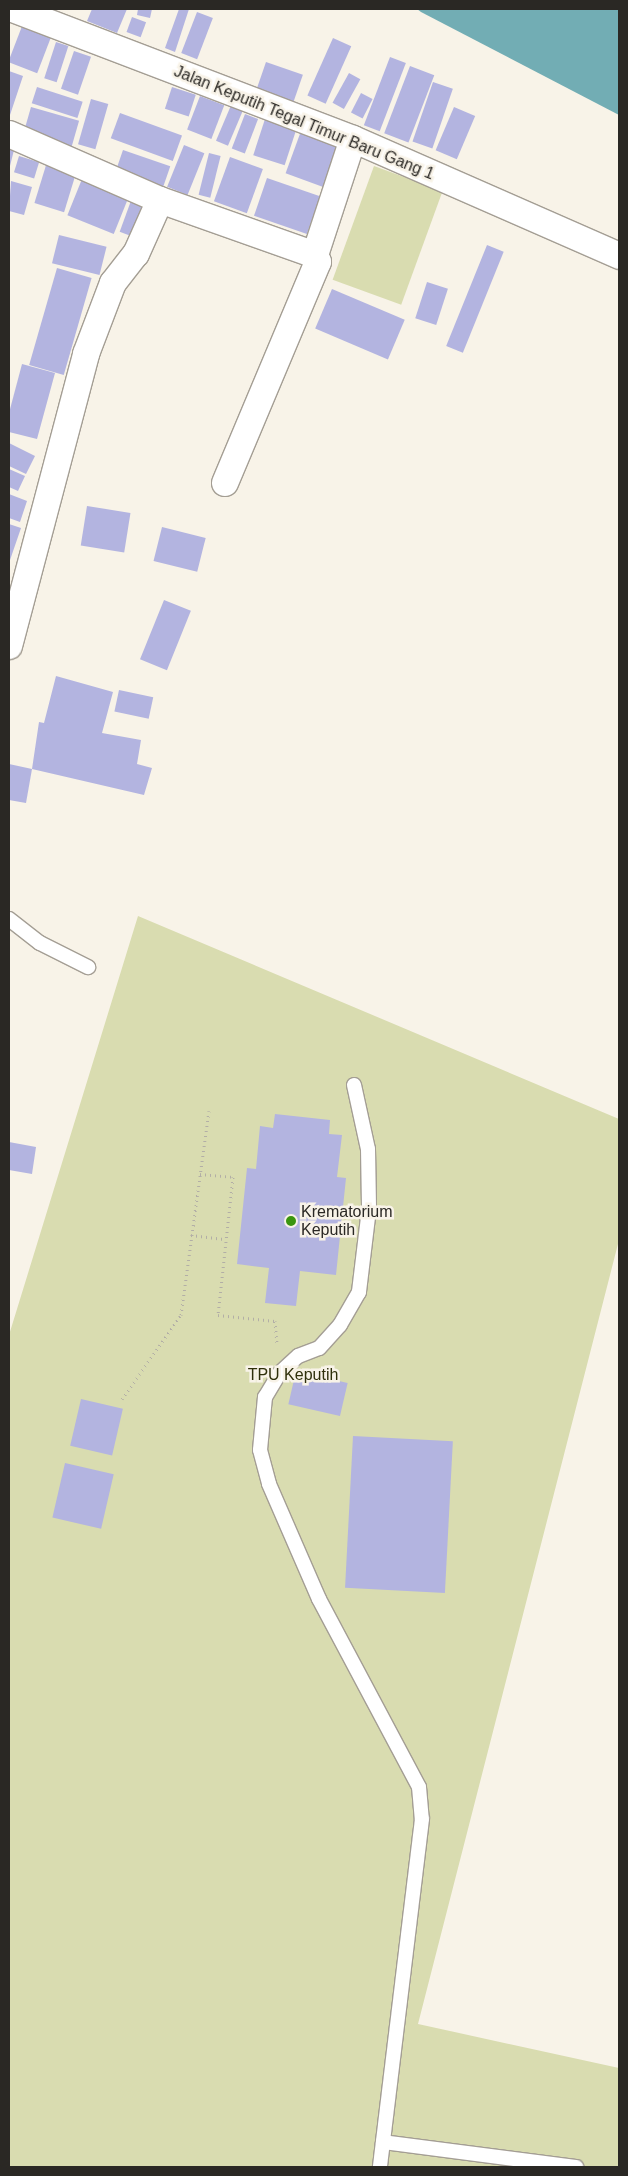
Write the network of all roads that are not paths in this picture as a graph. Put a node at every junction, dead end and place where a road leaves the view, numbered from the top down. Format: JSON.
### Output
{"nodes":[{"id":1,"x":13,"y":9,"type":"edge"},
{"id":2,"x":9,"y":134,"type":"edge"},
{"id":3,"x":353,"y":139,"type":"junction"},
{"id":4,"x":160,"y":200,"type":"junction"},
{"id":5,"x":315,"y":255,"type":"junction"},
{"id":6,"x":619,"y":256,"type":"edge"},
{"id":7,"x":225,"y":483,"type":"dead end"},
{"id":8,"x":9,"y":646,"type":"edge"},
{"id":9,"x":9,"y":918,"type":"edge"},
{"id":10,"x":88,"y":967,"type":"dead end"},
{"id":11,"x":354,"y":1085,"type":"dead end"},
{"id":12,"x":384,"y":2142,"type":"junction"},
{"id":13,"x":380,"y":2167,"type":"edge"},
{"id":14,"x":576,"y":2167,"type":"edge"}],
"edges":[{"from":1,"to":3,"type":"street","name":"Jalan Keputih Tegal Timur Baru Gang 1"},
{"from":2,"to":4,"type":"street"},
{"from":3,"to":5,"type":"street"},
{"from":3,"to":6,"type":"street","name":"Jalan Keputih Tegal Timur Baru Gang 1"},
{"from":4,"to":5,"type":"street"},
{"from":4,"to":8,"type":"street"},
{"from":5,"to":7,"type":"street"},
{"from":9,"to":10,"type":"lane"},
{"from":11,"to":12,"type":"lane"},
{"from":12,"to":13,"type":"lane"},
{"from":12,"to":14,"type":"lane"}]}
